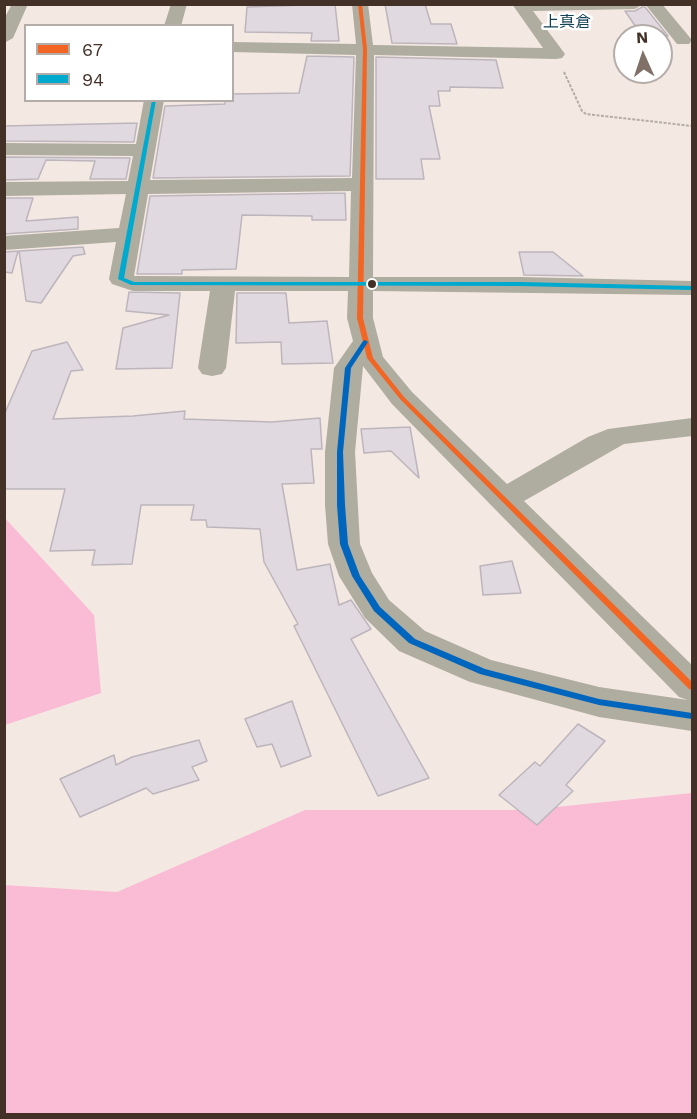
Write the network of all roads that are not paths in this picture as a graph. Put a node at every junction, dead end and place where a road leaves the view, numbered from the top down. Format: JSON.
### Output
{"nodes":[{"id":1,"x":20,"y":4,"type":"edge"},
{"id":2,"x":179,"y":4,"type":"edge"},
{"id":3,"x":360,"y":4,"type":"edge"},
{"id":4,"x":635,"y":4,"type":"edge"},
{"id":5,"x":653,"y":4,"type":"edge"},
{"id":6,"x":520,"y":5,"type":"edge"},
{"id":7,"x":173,"y":24,"type":"edge"},
{"id":8,"x":683,"y":40,"type":"dead end"},
{"id":9,"x":8,"y":45,"type":"edge"},
{"id":10,"x":234,"y":47,"type":"edge"},
{"id":11,"x":365,"y":49,"type":"junction"},
{"id":12,"x":154,"y":102,"type":"edge"},
{"id":13,"x":4,"y":149,"type":"edge"},
{"id":14,"x":144,"y":150,"type":"junction"},
{"id":15,"x":361,"y":184,"type":"junction"},
{"id":16,"x":4,"y":189,"type":"edge"},
{"id":17,"x":136,"y":189,"type":"junction"},
{"id":18,"x":129,"y":234,"type":"junction"},
{"id":19,"x":4,"y":243,"type":"edge"},
{"id":20,"x":223,"y":284,"type":"junction"},
{"id":21,"x":359,"y":284,"type":"junction"},
{"id":22,"x":693,"y":288,"type":"edge"},
{"id":23,"x":365,"y":342,"type":"junction"},
{"id":24,"x":212,"y":368,"type":"dead end"},
{"id":25,"x":693,"y":426,"type":"edge"},
{"id":26,"x":504,"y":499,"type":"junction"},
{"id":27,"x":693,"y":687,"type":"edge"},
{"id":28,"x":693,"y":716,"type":"edge"}],
"edges":[{"from":1,"to":9,"type":"street"},
{"from":2,"to":7,"type":"street"},
{"from":3,"to":11,"type":"street"},
{"from":4,"to":6,"type":"street"},
{"from":5,"to":8,"type":"street"},
{"from":6,"to":11,"type":"street"},
{"from":10,"to":11,"type":"street"},
{"from":11,"to":15,"type":"street"},
{"from":12,"to":14,"type":"street"},
{"from":13,"to":14,"type":"street"},
{"from":14,"to":17,"type":"street"},
{"from":15,"to":17,"type":"street"},
{"from":15,"to":21,"type":"street"},
{"from":16,"to":17,"type":"street"},
{"from":17,"to":18,"type":"street"},
{"from":18,"to":19,"type":"street"},
{"from":18,"to":20,"type":"street"},
{"from":20,"to":21,"type":"street"},
{"from":20,"to":24,"type":"street"},
{"from":21,"to":22,"type":"street"},
{"from":21,"to":23,"type":"street"},
{"from":23,"to":26,"type":"street"},
{"from":23,"to":28,"type":"street"},
{"from":25,"to":26,"type":"street"},
{"from":26,"to":27,"type":"street"}]}
